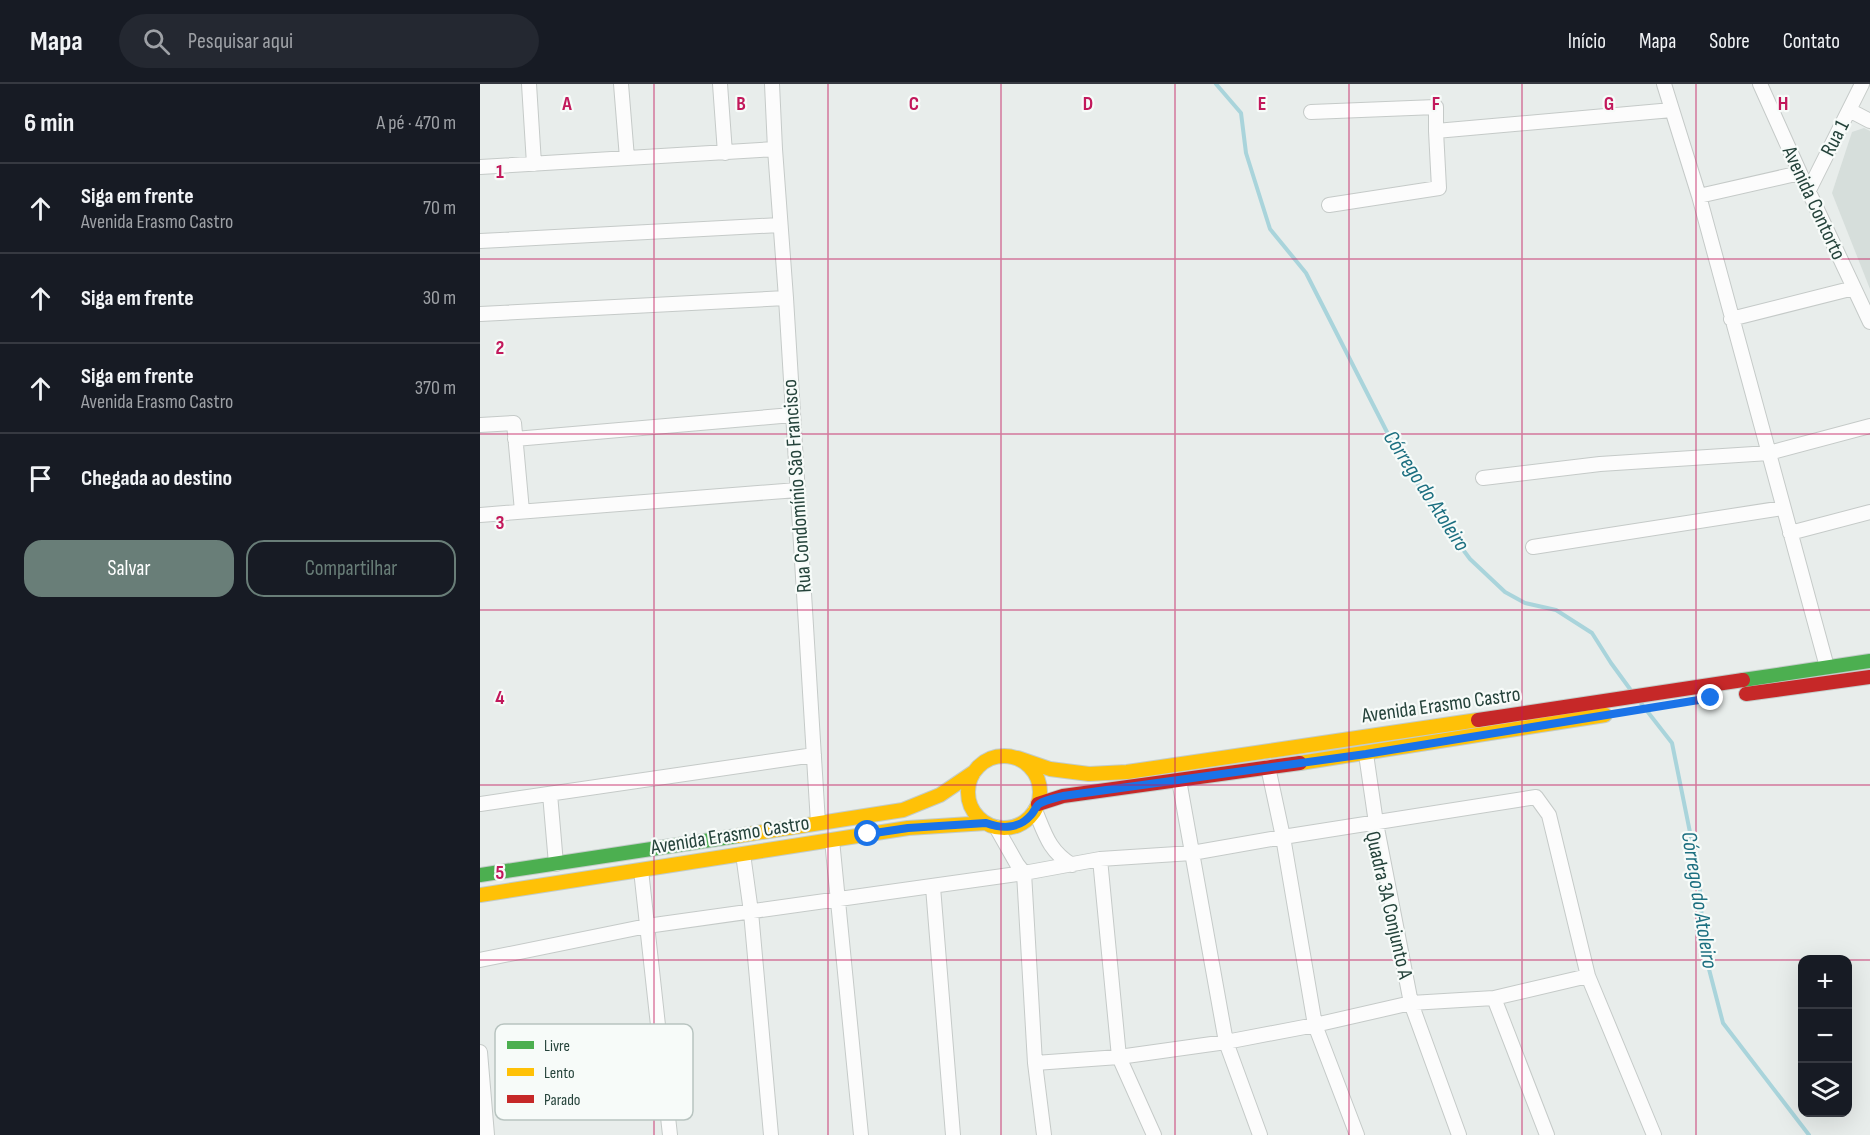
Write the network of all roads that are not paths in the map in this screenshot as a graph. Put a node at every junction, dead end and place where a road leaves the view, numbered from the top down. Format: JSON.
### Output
{"nodes":[{"id":1,"x":529,"y":84,"type":"edge"},
{"id":2,"x":621,"y":84,"type":"edge"},
{"id":3,"x":720,"y":84,"type":"edge"},
{"id":4,"x":772,"y":84,"type":"edge"},
{"id":5,"x":1664,"y":84,"type":"edge"},
{"id":6,"x":1760,"y":84,"type":"edge"},
{"id":7,"x":1862,"y":84,"type":"edge"},
{"id":8,"x":1672,"y":110,"type":"junction"},
{"id":9,"x":1850,"y":110,"type":"junction"},
{"id":10,"x":1311,"y":112,"type":"dead end"},
{"id":11,"x":1870,"y":121,"type":"edge"},
{"id":12,"x":1436,"y":131,"type":"junction"},
{"id":13,"x":775,"y":150,"type":"junction"},
{"id":14,"x":725,"y":153,"type":"junction"},
{"id":15,"x":627,"y":158,"type":"junction"},
{"id":16,"x":534,"y":164,"type":"junction"},
{"id":17,"x":480,"y":167,"type":"edge"},
{"id":18,"x":1800,"y":173,"type":"junction"},
{"id":19,"x":1809,"y":192,"type":"junction"},
{"id":20,"x":1699,"y":196,"type":"junction"},
{"id":21,"x":1329,"y":205,"type":"dead end"},
{"id":22,"x":780,"y":225,"type":"junction"},
{"id":23,"x":480,"y":241,"type":"edge"},
{"id":24,"x":1854,"y":288,"type":"junction"},
{"id":25,"x":786,"y":298,"type":"junction"},
{"id":26,"x":480,"y":314,"type":"edge"},
{"id":27,"x":1731,"y":319,"type":"junction"},
{"id":28,"x":1870,"y":322,"type":"edge"},
{"id":29,"x":792,"y":415,"type":"junction"},
{"id":30,"x":480,"y":425,"type":"edge"},
{"id":31,"x":1870,"y":426,"type":"edge"},
{"id":32,"x":515,"y":439,"type":"junction"},
{"id":33,"x":1769,"y":453,"type":"junction"},
{"id":34,"x":1482,"y":478,"type":"dead end"},
{"id":35,"x":797,"y":490,"type":"junction"},
{"id":36,"x":1783,"y":508,"type":"junction"},
{"id":37,"x":522,"y":511,"type":"junction"},
{"id":38,"x":1870,"y":512,"type":"edge"},
{"id":39,"x":480,"y":515,"type":"edge"},
{"id":40,"x":1790,"y":533,"type":"junction"},
{"id":41,"x":1533,"y":547,"type":"dead end"},
{"id":42,"x":1870,"y":661,"type":"edge"},
{"id":43,"x":1827,"y":667,"type":"junction"},
{"id":44,"x":1870,"y":678,"type":"edge"},
{"id":45,"x":1657,"y":707,"type":"dead end"},
{"id":46,"x":1617,"y":713,"type":"dead end"},
{"id":47,"x":1366,"y":754,"type":"junction"},
{"id":48,"x":814,"y":755,"type":"junction"},
{"id":49,"x":1018,"y":758,"type":"junction"},
{"id":50,"x":1269,"y":767,"type":"junction"},
{"id":51,"x":974,"y":772,"type":"junction"},
{"id":52,"x":1179,"y":780,"type":"junction"},
{"id":53,"x":550,"y":794,"type":"junction"},
{"id":54,"x":480,"y":804,"type":"edge"},
{"id":55,"x":1036,"y":807,"type":"junction"},
{"id":56,"x":818,"y":823,"type":"junction"},
{"id":57,"x":1376,"y":823,"type":"junction"},
{"id":58,"x":991,"y":825,"type":"junction"},
{"id":59,"x":1283,"y":837,"type":"junction"},
{"id":60,"x":832,"y":840,"type":"junction"},
{"id":61,"x":1192,"y":853,"type":"junction"},
{"id":62,"x":743,"y":854,"type":"junction"},
{"id":63,"x":1100,"y":859,"type":"junction"},
{"id":64,"x":556,"y":864,"type":"junction"},
{"id":65,"x":1072,"y":864,"type":"junction"},
{"id":66,"x":641,"y":870,"type":"junction"},
{"id":67,"x":1024,"y":873,"type":"junction"},
{"id":68,"x":480,"y":875,"type":"edge"},
{"id":69,"x":933,"y":887,"type":"junction"},
{"id":70,"x":480,"y":895,"type":"edge"},
{"id":71,"x":838,"y":900,"type":"junction"},
{"id":72,"x":751,"y":912,"type":"junction"},
{"id":73,"x":647,"y":926,"type":"junction"},
{"id":74,"x":480,"y":960,"type":"edge"},
{"id":75,"x":1588,"y":976,"type":"junction"},
{"id":76,"x":1494,"y":998,"type":"junction"},
{"id":77,"x":1411,"y":1003,"type":"junction"},
{"id":78,"x":658,"y":1024,"type":"edge"},
{"id":79,"x":1315,"y":1025,"type":"junction"},
{"id":80,"x":1226,"y":1042,"type":"junction"},
{"id":81,"x":480,"y":1052,"type":"edge"},
{"id":82,"x":1119,"y":1057,"type":"junction"},
{"id":83,"x":1035,"y":1063,"type":"junction"},
{"id":84,"x":668,"y":1120,"type":"edge"},
{"id":85,"x":488,"y":1135,"type":"edge"},
{"id":86,"x":670,"y":1135,"type":"edge"},
{"id":87,"x":771,"y":1135,"type":"edge"},
{"id":88,"x":861,"y":1135,"type":"edge"},
{"id":89,"x":953,"y":1135,"type":"edge"},
{"id":90,"x":1044,"y":1135,"type":"edge"},
{"id":91,"x":1154,"y":1135,"type":"edge"},
{"id":92,"x":1260,"y":1135,"type":"edge"},
{"id":93,"x":1357,"y":1135,"type":"edge"},
{"id":94,"x":1459,"y":1135,"type":"edge"},
{"id":95,"x":1547,"y":1135,"type":"edge"},
{"id":96,"x":1654,"y":1135,"type":"edge"}],
"edges":[{"from":1,"to":16,"type":"street"},
{"from":2,"to":15,"type":"street"},
{"from":3,"to":14,"type":"street"},
{"from":4,"to":13,"type":"street","name":"Rua Condomínio São Francisco"},
{"from":5,"to":8,"type":"street"},
{"from":6,"to":18,"type":"street","name":"Avenida Contorto"},
{"from":7,"to":9,"type":"street","name":"Rua 1"},
{"from":8,"to":12,"type":"street"},
{"from":8,"to":20,"type":"street"},
{"from":9,"to":11,"type":"street"},
{"from":9,"to":19,"type":"street","name":"Rua 1"},
{"from":10,"to":12,"type":"street"},
{"from":12,"to":21,"type":"street"},
{"from":13,"to":14,"type":"street"},
{"from":13,"to":22,"type":"street","name":"Rua Condomínio São Francisco"},
{"from":14,"to":15,"type":"street"},
{"from":15,"to":16,"type":"street"},
{"from":16,"to":17,"type":"street"},
{"from":18,"to":19,"type":"street","name":"Avenida Contorto"},
{"from":18,"to":20,"type":"street"},
{"from":19,"to":24,"type":"street","name":"Avenida Contorto"},
{"from":20,"to":27,"type":"street"},
{"from":22,"to":23,"type":"street"},
{"from":22,"to":25,"type":"street","name":"Rua Condomínio São Francisco"},
{"from":24,"to":27,"type":"street"},
{"from":24,"to":28,"type":"street","name":"Avenida Contorto"},
{"from":25,"to":26,"type":"street"},
{"from":25,"to":29,"type":"street","name":"Rua Condomínio São Francisco"},
{"from":27,"to":33,"type":"street"},
{"from":29,"to":32,"type":"street"},
{"from":29,"to":35,"type":"street","name":"Rua Condomínio São Francisco"},
{"from":30,"to":32,"type":"street"},
{"from":31,"to":33,"type":"street"},
{"from":32,"to":37,"type":"street"},
{"from":33,"to":34,"type":"street"},
{"from":33,"to":36,"type":"street"},
{"from":35,"to":37,"type":"street"},
{"from":35,"to":48,"type":"street","name":"Rua Condomínio São Francisco"},
{"from":36,"to":40,"type":"street"},
{"from":36,"to":41,"type":"street"},
{"from":37,"to":39,"type":"street"},
{"from":38,"to":40,"type":"street"},
{"from":40,"to":43,"type":"street"},
{"from":42,"to":43,"type":"main road","name":"Avenida Erasmo Castro"},
{"from":43,"to":49,"type":"main road","name":"Avenida Erasmo Castro"},
{"from":44,"to":45,"type":"main road"},
{"from":46,"to":47,"type":"main road","name":"Avenida Erasmo Castro"},
{"from":47,"to":50,"type":"main road","name":"Avenida Erasmo Castro"},
{"from":47,"to":57,"type":"street"},
{"from":48,"to":53,"type":"street"},
{"from":48,"to":56,"type":"street","name":"Rua Condomínio São Francisco"},
{"from":49,"to":51,"type":"main road"},
{"from":49,"to":55,"type":"main road"},
{"from":50,"to":52,"type":"main road","name":"Avenida Erasmo Castro"},
{"from":50,"to":59,"type":"street"},
{"from":51,"to":56,"type":"main road","name":"Avenida Erasmo Castro"},
{"from":51,"to":58,"type":"main road"},
{"from":52,"to":55,"type":"main road","name":"Avenida Erasmo Castro"},
{"from":52,"to":61,"type":"street"},
{"from":53,"to":54,"type":"street"},
{"from":53,"to":64,"type":"street"},
{"from":55,"to":58,"type":"main road"},
{"from":55,"to":65,"type":"street"},
{"from":56,"to":64,"type":"main road","name":"Avenida Erasmo Castro"},
{"from":57,"to":59,"type":"street","name":"Quadra 3A Conjunto A"},
{"from":57,"to":75,"type":"street"},
{"from":57,"to":77,"type":"street","name":"Quadra 3A Conjunto A"},
{"from":58,"to":60,"type":"main road","name":"Avenida Erasmo Castro"},
{"from":58,"to":67,"type":"street"},
{"from":59,"to":61,"type":"street","name":"Quadra 3A Conjunto A"},
{"from":59,"to":79,"type":"street"},
{"from":60,"to":62,"type":"main road","name":"Avenida Erasmo Castro"},
{"from":60,"to":71,"type":"street"},
{"from":61,"to":63,"type":"street","name":"Quadra 3A Conjunto A"},
{"from":61,"to":80,"type":"street"},
{"from":62,"to":66,"type":"main road","name":"Avenida Erasmo Castro"},
{"from":62,"to":72,"type":"street"},
{"from":63,"to":65,"type":"street","name":"Quadra 3A Conjunto A"},
{"from":63,"to":82,"type":"street"},
{"from":64,"to":68,"type":"main road","name":"Avenida Erasmo Castro"},
{"from":65,"to":67,"type":"street","name":"Quadra 3A Conjunto A"},
{"from":66,"to":70,"type":"main road","name":"Avenida Erasmo Castro"},
{"from":66,"to":73,"type":"street"},
{"from":67,"to":69,"type":"street","name":"Quadra 3A Conjunto A"},
{"from":67,"to":83,"type":"street"},
{"from":69,"to":71,"type":"street","name":"Quadra 3A Conjunto A"},
{"from":69,"to":89,"type":"street"},
{"from":71,"to":72,"type":"street","name":"Quadra 3A Conjunto A"},
{"from":71,"to":88,"type":"street"},
{"from":72,"to":73,"type":"street","name":"Quadra 3A Conjunto A"},
{"from":72,"to":87,"type":"street"},
{"from":73,"to":74,"type":"street","name":"Quadra 3A Conjunto A"},
{"from":73,"to":78,"type":"street"},
{"from":75,"to":76,"type":"street"},
{"from":75,"to":96,"type":"street"},
{"from":76,"to":77,"type":"street"},
{"from":76,"to":95,"type":"street"},
{"from":77,"to":79,"type":"street"},
{"from":77,"to":94,"type":"street","name":"Quadra 3A Conjunto A"},
{"from":79,"to":80,"type":"street"},
{"from":79,"to":93,"type":"street"},
{"from":80,"to":82,"type":"street"},
{"from":80,"to":92,"type":"street"},
{"from":81,"to":85,"type":"street"},
{"from":82,"to":83,"type":"street"},
{"from":82,"to":91,"type":"street"},
{"from":83,"to":90,"type":"street"},
{"from":84,"to":86,"type":"street"}]}
